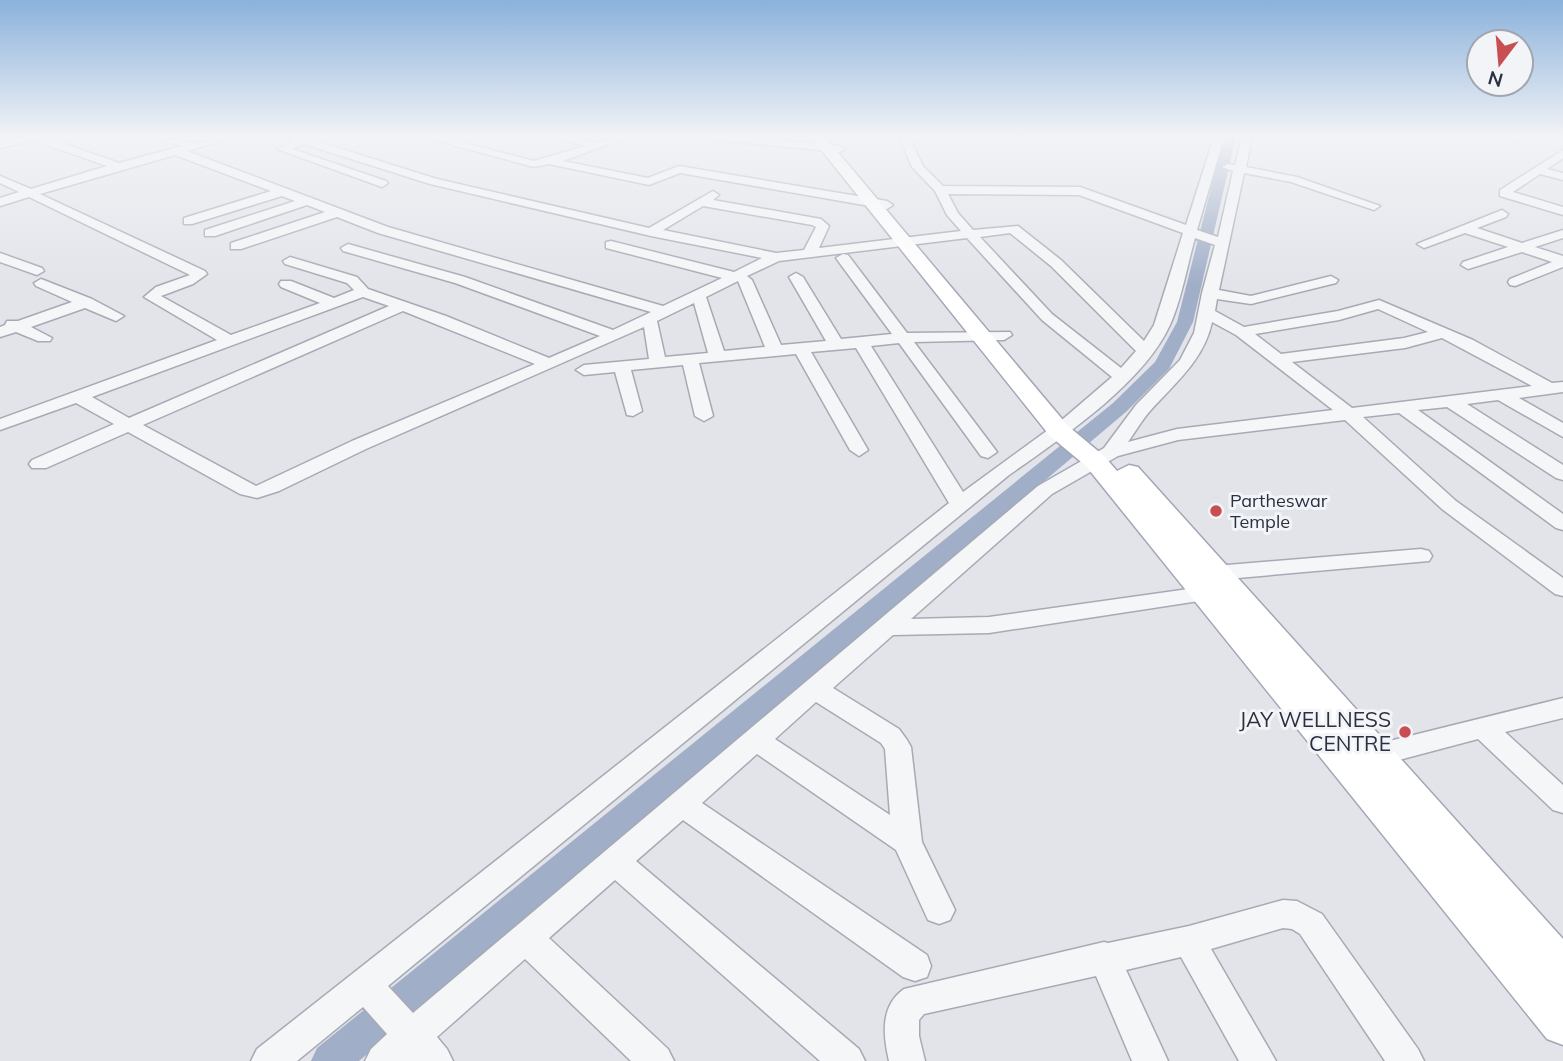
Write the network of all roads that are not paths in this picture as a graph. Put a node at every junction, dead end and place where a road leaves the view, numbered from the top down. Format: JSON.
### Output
{"nodes":[{"id":1,"x":15,"y":187,"type":"edge"},
{"id":2,"x":50,"y":187,"type":"edge"},
{"id":3,"x":273,"y":187,"type":"edge"},
{"id":4,"x":454,"y":187,"type":"edge"},
{"id":5,"x":726,"y":187,"type":"edge"},
{"id":6,"x":780,"y":187,"type":"edge"},
{"id":7,"x":865,"y":187,"type":"edge"},
{"id":8,"x":936,"y":187,"type":"edge"},
{"id":9,"x":1203,"y":187,"type":"edge"},
{"id":10,"x":1235,"y":187,"type":"edge"},
{"id":11,"x":1316,"y":187,"type":"edge"},
{"id":12,"x":1514,"y":187,"type":"edge"},
{"id":13,"x":285,"y":191,"type":"junction"},
{"id":14,"x":940,"y":191,"type":"junction"},
{"id":15,"x":28,"y":193,"type":"junction"},
{"id":16,"x":310,"y":200,"type":"junction"},
{"id":17,"x":0,"y":202,"type":"edge"},
{"id":18,"x":702,"y":202,"type":"junction"},
{"id":19,"x":879,"y":204,"type":"junction"},
{"id":20,"x":1374,"y":206,"type":"dead end"},
{"id":21,"x":1563,"y":211,"type":"edge"},
{"id":22,"x":339,"y":212,"type":"junction"},
{"id":23,"x":1502,"y":214,"type":"dead end"},
{"id":24,"x":188,"y":221,"type":"dead end"},
{"id":25,"x":1464,"y":228,"type":"junction"},
{"id":26,"x":651,"y":232,"type":"junction"},
{"id":27,"x":1189,"y":232,"type":"junction"},
{"id":28,"x":210,"y":233,"type":"dead end"},
{"id":29,"x":970,"y":234,"type":"junction"},
{"id":30,"x":1562,"y":234,"type":"edge"},
{"id":31,"x":911,"y":241,"type":"junction"},
{"id":32,"x":1222,"y":243,"type":"junction"},
{"id":33,"x":1424,"y":244,"type":"dead end"},
{"id":34,"x":611,"y":245,"type":"dead end"},
{"id":35,"x":236,"y":246,"type":"dead end"},
{"id":36,"x":1521,"y":247,"type":"junction"},
{"id":37,"x":348,"y":248,"type":"dead end"},
{"id":38,"x":809,"y":254,"type":"junction"},
{"id":39,"x":0,"y":257,"type":"edge"},
{"id":40,"x":776,"y":257,"type":"junction"},
{"id":41,"x":844,"y":258,"type":"dead end"},
{"id":42,"x":290,"y":261,"type":"dead end"},
{"id":43,"x":1563,"y":261,"type":"edge"},
{"id":44,"x":1468,"y":265,"type":"dead end"},
{"id":45,"x":796,"y":277,"type":"dead end"},
{"id":46,"x":741,"y":279,"type":"junction"},
{"id":47,"x":1331,"y":280,"type":"dead end"},
{"id":48,"x":1515,"y":282,"type":"dead end"},
{"id":49,"x":286,"y":284,"type":"dead end"},
{"id":50,"x":363,"y":292,"type":"junction"},
{"id":51,"x":1209,"y":293,"type":"junction"},
{"id":52,"x":701,"y":300,"type":"dead end"},
{"id":53,"x":87,"y":302,"type":"junction"},
{"id":54,"x":334,"y":303,"type":"junction"},
{"id":55,"x":404,"y":305,"type":"junction"},
{"id":56,"x":663,"y":311,"type":"junction"},
{"id":57,"x":1206,"y":312,"type":"junction"},
{"id":58,"x":116,"y":316,"type":"dead end"},
{"id":59,"x":0,"y":319,"type":"edge"},
{"id":60,"x":651,"y":324,"type":"dead end"},
{"id":61,"x":18,"y":326,"type":"junction"},
{"id":62,"x":0,"y":332,"type":"edge"},
{"id":63,"x":1242,"y":332,"type":"junction"},
{"id":64,"x":1441,"y":332,"type":"junction"},
{"id":65,"x":1004,"y":335,"type":"junction"},
{"id":66,"x":614,"y":336,"type":"junction"},
{"id":67,"x":980,"y":336,"type":"junction"},
{"id":68,"x":44,"y":338,"type":"dead end"},
{"id":69,"x":904,"y":338,"type":"junction"},
{"id":70,"x":230,"y":341,"type":"junction"},
{"id":71,"x":861,"y":342,"type":"junction"},
{"id":72,"x":836,"y":344,"type":"junction"},
{"id":73,"x":800,"y":347,"type":"junction"},
{"id":74,"x":775,"y":349,"type":"junction"},
{"id":75,"x":1146,"y":352,"type":"junction"},
{"id":76,"x":717,"y":355,"type":"junction"},
{"id":77,"x":689,"y":358,"type":"junction"},
{"id":78,"x":1279,"y":359,"type":"junction"},
{"id":79,"x":658,"y":362,"type":"junction"},
{"id":80,"x":550,"y":363,"type":"junction"},
{"id":81,"x":622,"y":366,"type":"junction"},
{"id":82,"x":584,"y":370,"type":"dead end"},
{"id":83,"x":1122,"y":377,"type":"junction"},
{"id":84,"x":1558,"y":390,"type":"edge"},
{"id":85,"x":1500,"y":394,"type":"junction"},
{"id":86,"x":78,"y":397,"type":"junction"},
{"id":87,"x":1449,"y":400,"type":"junction"},
{"id":88,"x":1401,"y":406,"type":"junction"},
{"id":89,"x":633,"y":411,"type":"dead end"},
{"id":90,"x":1348,"y":413,"type":"junction"},
{"id":91,"x":705,"y":416,"type":"dead end"},
{"id":92,"x":0,"y":425,"type":"edge"},
{"id":93,"x":127,"y":425,"type":"junction"},
{"id":94,"x":1066,"y":427,"type":"junction"},
{"id":95,"x":1563,"y":431,"type":"edge"},
{"id":96,"x":859,"y":450,"type":"dead end"},
{"id":97,"x":988,"y":452,"type":"dead end"},
{"id":98,"x":1097,"y":452,"type":"junction"},
{"id":99,"x":39,"y":464,"type":"dead end"},
{"id":100,"x":1563,"y":474,"type":"edge"},
{"id":101,"x":960,"y":504,"type":"junction"},
{"id":102,"x":1563,"y":524,"type":"edge"},
{"id":103,"x":1421,"y":556,"type":"dead end"},
{"id":104,"x":1217,"y":586,"type":"junction"},
{"id":105,"x":1563,"y":589,"type":"edge"},
{"id":106,"x":886,"y":627,"type":"junction"},
{"id":107,"x":815,"y":689,"type":"junction"},
{"id":108,"x":1563,"y":708,"type":"edge"},
{"id":109,"x":1482,"y":727,"type":"junction"},
{"id":110,"x":756,"y":740,"type":"junction"},
{"id":111,"x":1361,"y":759,"type":"junction"},
{"id":112,"x":1563,"y":802,"type":"edge"},
{"id":113,"x":682,"y":804,"type":"junction"},
{"id":114,"x":907,"y":842,"type":"junction"},
{"id":115,"x":615,"y":862,"type":"junction"},
{"id":116,"x":939,"y":909,"type":"dead end"},
{"id":117,"x":526,"y":938,"type":"junction"},
{"id":118,"x":1189,"y":941,"type":"junction"},
{"id":119,"x":1104,"y":957,"type":"junction"},
{"id":120,"x":915,"y":966,"type":"dead end"},
{"id":121,"x":1563,"y":971,"type":"edge"},
{"id":122,"x":365,"y":985,"type":"junction"},
{"id":123,"x":1563,"y":1023,"type":"edge"},
{"id":124,"x":420,"y":1044,"type":"edge"},
{"id":125,"x":268,"y":1061,"type":"edge"},
{"id":126,"x":383,"y":1061,"type":"edge"},
{"id":127,"x":656,"y":1061,"type":"edge"},
{"id":128,"x":848,"y":1061,"type":"edge"},
{"id":129,"x":906,"y":1061,"type":"edge"},
{"id":130,"x":1150,"y":1061,"type":"edge"},
{"id":131,"x":1258,"y":1061,"type":"edge"},
{"id":132,"x":1406,"y":1061,"type":"edge"}],
"edges":[{"from":1,"to":15,"type":"street"},
{"from":2,"to":15,"type":"street"},
{"from":3,"to":13,"type":"street"},
{"from":4,"to":26,"type":"street"},
{"from":5,"to":18,"type":"street"},
{"from":6,"to":19,"type":"street"},
{"from":7,"to":19,"type":"main road"},
{"from":8,"to":14,"type":"street"},
{"from":9,"to":27,"type":"street"},
{"from":10,"to":32,"type":"street"},
{"from":11,"to":20,"type":"street"},
{"from":12,"to":21,"type":"street"},
{"from":13,"to":16,"type":"street"},
{"from":13,"to":24,"type":"street"},
{"from":14,"to":27,"type":"street"},
{"from":14,"to":29,"type":"street"},
{"from":15,"to":17,"type":"street"},
{"from":15,"to":70,"type":"street"},
{"from":16,"to":22,"type":"street"},
{"from":16,"to":28,"type":"street"},
{"from":18,"to":26,"type":"street"},
{"from":18,"to":38,"type":"street"},
{"from":19,"to":31,"type":"main road"},
{"from":22,"to":35,"type":"street"},
{"from":22,"to":56,"type":"street"},
{"from":23,"to":25,"type":"street"},
{"from":25,"to":33,"type":"street"},
{"from":25,"to":36,"type":"street"},
{"from":26,"to":40,"type":"street"},
{"from":27,"to":32,"type":"street"},
{"from":27,"to":75,"type":"street"},
{"from":29,"to":31,"type":"street"},
{"from":29,"to":75,"type":"street"},
{"from":29,"to":83,"type":"street"},
{"from":30,"to":36,"type":"street"},
{"from":31,"to":38,"type":"street"},
{"from":31,"to":65,"type":"main road"},
{"from":31,"to":67,"type":"main road"},
{"from":32,"to":51,"type":"street"},
{"from":34,"to":46,"type":"street"},
{"from":36,"to":43,"type":"street"},
{"from":36,"to":44,"type":"street"},
{"from":37,"to":66,"type":"street"},
{"from":38,"to":40,"type":"street"},
{"from":39,"to":53,"type":"street"},
{"from":40,"to":46,"type":"street"},
{"from":41,"to":69,"type":"street"},
{"from":42,"to":50,"type":"street"},
{"from":43,"to":48,"type":"street"},
{"from":45,"to":72,"type":"street"},
{"from":46,"to":56,"type":"street"},
{"from":46,"to":74,"type":"street"},
{"from":47,"to":51,"type":"street"},
{"from":49,"to":54,"type":"street"},
{"from":50,"to":54,"type":"street"},
{"from":50,"to":55,"type":"street"},
{"from":51,"to":57,"type":"street"},
{"from":52,"to":76,"type":"street"},
{"from":53,"to":58,"type":"street"},
{"from":53,"to":61,"type":"street"},
{"from":54,"to":70,"type":"street"},
{"from":55,"to":80,"type":"street"},
{"from":55,"to":93,"type":"street"},
{"from":56,"to":66,"type":"street"},
{"from":57,"to":63,"type":"street"},
{"from":57,"to":98,"type":"street"},
{"from":59,"to":61,"type":"street"},
{"from":60,"to":79,"type":"street"},
{"from":61,"to":62,"type":"street"},
{"from":61,"to":68,"type":"street"},
{"from":63,"to":64,"type":"street"},
{"from":63,"to":78,"type":"street"},
{"from":64,"to":78,"type":"street"},
{"from":64,"to":84,"type":"street"},
{"from":65,"to":67,"type":"street"},
{"from":65,"to":94,"type":"main road"},
{"from":66,"to":80,"type":"street"},
{"from":67,"to":69,"type":"street"},
{"from":67,"to":94,"type":"main road"},
{"from":69,"to":71,"type":"street"},
{"from":69,"to":97,"type":"street"},
{"from":70,"to":86,"type":"street"},
{"from":71,"to":72,"type":"street"},
{"from":71,"to":101,"type":"street"},
{"from":72,"to":73,"type":"street"},
{"from":73,"to":74,"type":"street"},
{"from":73,"to":96,"type":"street"},
{"from":74,"to":76,"type":"street"},
{"from":75,"to":83,"type":"street"},
{"from":76,"to":77,"type":"street"},
{"from":77,"to":79,"type":"street"},
{"from":77,"to":91,"type":"street"},
{"from":78,"to":90,"type":"street"},
{"from":79,"to":81,"type":"street"},
{"from":80,"to":93,"type":"street"},
{"from":81,"to":82,"type":"street"},
{"from":81,"to":89,"type":"street"},
{"from":83,"to":94,"type":"street"},
{"from":84,"to":85,"type":"street"},
{"from":85,"to":87,"type":"street"},
{"from":85,"to":95,"type":"street"},
{"from":86,"to":92,"type":"street"},
{"from":86,"to":93,"type":"street"},
{"from":87,"to":88,"type":"street"},
{"from":87,"to":100,"type":"street"},
{"from":88,"to":90,"type":"street"},
{"from":88,"to":102,"type":"street"},
{"from":90,"to":98,"type":"street"},
{"from":90,"to":105,"type":"street"},
{"from":93,"to":99,"type":"street"},
{"from":94,"to":98,"type":"main road"},
{"from":94,"to":101,"type":"street"},
{"from":98,"to":104,"type":"main road"},
{"from":98,"to":106,"type":"street"},
{"from":101,"to":122,"type":"street"},
{"from":103,"to":104,"type":"street"},
{"from":104,"to":106,"type":"street"},
{"from":104,"to":111,"type":"main road"},
{"from":106,"to":107,"type":"street"},
{"from":107,"to":110,"type":"street"},
{"from":107,"to":114,"type":"street"},
{"from":108,"to":109,"type":"street"},
{"from":109,"to":111,"type":"street"},
{"from":109,"to":112,"type":"street"},
{"from":110,"to":113,"type":"street"},
{"from":110,"to":114,"type":"street"},
{"from":111,"to":121,"type":"main road"},
{"from":111,"to":123,"type":"main road"},
{"from":113,"to":115,"type":"street"},
{"from":113,"to":120,"type":"street"},
{"from":114,"to":116,"type":"street"},
{"from":115,"to":117,"type":"street"},
{"from":115,"to":128,"type":"street"},
{"from":117,"to":124,"type":"street"},
{"from":117,"to":127,"type":"street"},
{"from":118,"to":119,"type":"street"},
{"from":118,"to":131,"type":"street"},
{"from":118,"to":132,"type":"street"},
{"from":119,"to":129,"type":"street"},
{"from":119,"to":130,"type":"street"},
{"from":122,"to":124,"type":"street"},
{"from":122,"to":125,"type":"street"},
{"from":124,"to":126,"type":"street"}]}
